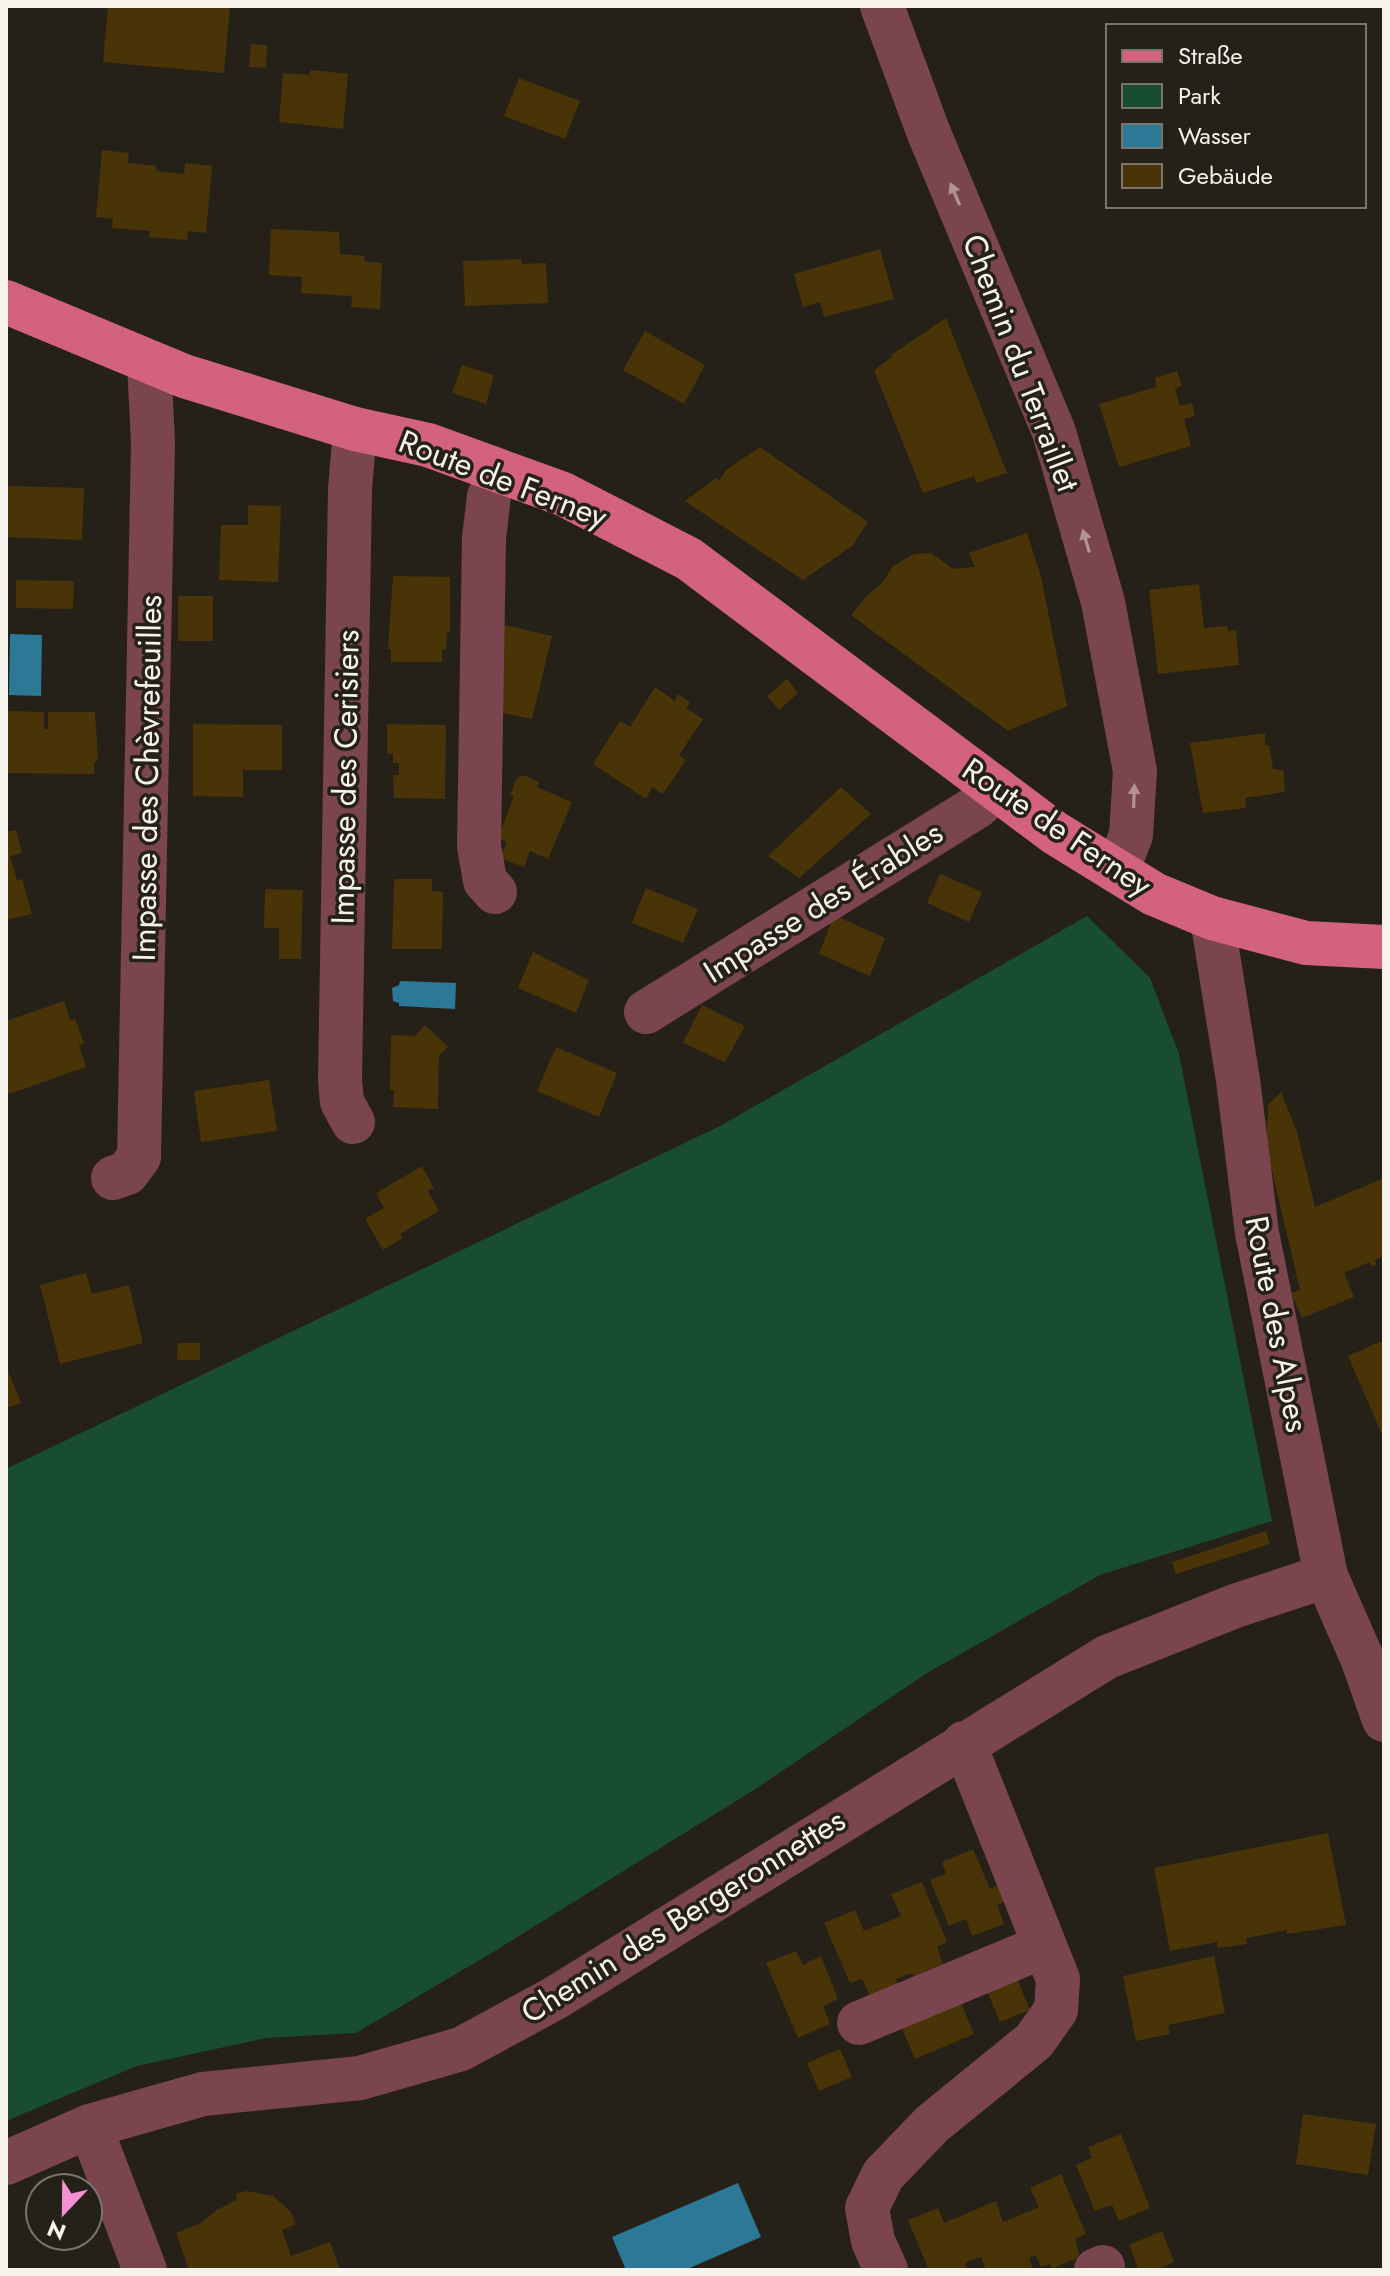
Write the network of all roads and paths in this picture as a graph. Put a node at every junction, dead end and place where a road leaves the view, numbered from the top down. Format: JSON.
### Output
{"nodes":[{"id":1,"x":882,"y":6,"type":"edge"},
{"id":2,"x":6,"y":302,"type":"edge"},
{"id":3,"x":149,"y":364,"type":"junction"},
{"id":4,"x":340,"y":424,"type":"junction"},
{"id":5,"x":489,"y":496,"type":"junction"},
{"id":6,"x":767,"y":618,"type":"junction"},
{"id":7,"x":996,"y":788,"type":"junction"},
{"id":8,"x":1117,"y":871,"type":"junction"},
{"id":9,"x":495,"y":892,"type":"dead end"},
{"id":10,"x":1212,"y":918,"type":"junction"},
{"id":11,"x":1384,"y":947,"type":"edge"},
{"id":12,"x":318,"y":996,"type":"dead end"},
{"id":13,"x":646,"y":1012,"type":"dead end"},
{"id":14,"x":353,"y":1122,"type":"dead end"},
{"id":15,"x":113,"y":1178,"type":"dead end"},
{"id":16,"x":1326,"y":1576,"type":"junction"},
{"id":17,"x":1384,"y":1720,"type":"edge"},
{"id":18,"x":964,"y":1743,"type":"junction"},
{"id":19,"x":1044,"y":1946,"type":"junction"},
{"id":20,"x":859,"y":2023,"type":"dead end"},
{"id":21,"x":90,"y":2126,"type":"junction"},
{"id":22,"x":6,"y":2163,"type":"edge"},
{"id":23,"x":145,"y":2270,"type":"edge"},
{"id":24,"x":886,"y":2270,"type":"edge"}],
"edges":[{"from":8,"to":1,"type":"street","name":"Chemin du Terraillet","one_way":true},
{"from":2,"to":3,"type":"main road","name":"Route de Ferney"},
{"from":3,"to":4,"type":"main road","name":"Route de Ferney"},
{"from":3,"to":15,"type":"street","name":"Impasse des Chèvrefeuilles"},
{"from":4,"to":5,"type":"main road","name":"Route de Ferney"},
{"from":4,"to":6,"type":"main road","name":"Route de Ferney"},
{"from":4,"to":12,"type":"street"},
{"from":4,"to":14,"type":"street","name":"Impasse des Cerisiers"},
{"from":5,"to":6,"type":"main road","name":"Route de Ferney"},
{"from":5,"to":9,"type":"street"},
{"from":6,"to":7,"type":"main road","name":"Route de Ferney"},
{"from":7,"to":8,"type":"main road","name":"Route de Ferney"},
{"from":7,"to":13,"type":"street","name":"Impasse des Érables"},
{"from":8,"to":10,"type":"main road","name":"Route de Ferney"},
{"from":10,"to":11,"type":"main road","name":"Route de Ferney"},
{"from":10,"to":16,"type":"street","name":"Route des Alpes"},
{"from":16,"to":17,"type":"street","name":"Route des Alpes"},
{"from":16,"to":18,"type":"street","name":"Chemin des Bergeronnettes"},
{"from":18,"to":19,"type":"street"},
{"from":18,"to":21,"type":"street","name":"Chemin des Bergeronnettes"},
{"from":19,"to":20,"type":"street"},
{"from":19,"to":24,"type":"street"},
{"from":21,"to":22,"type":"street","name":"Chemin des Bergeronnettes"},
{"from":21,"to":23,"type":"street"}]}
